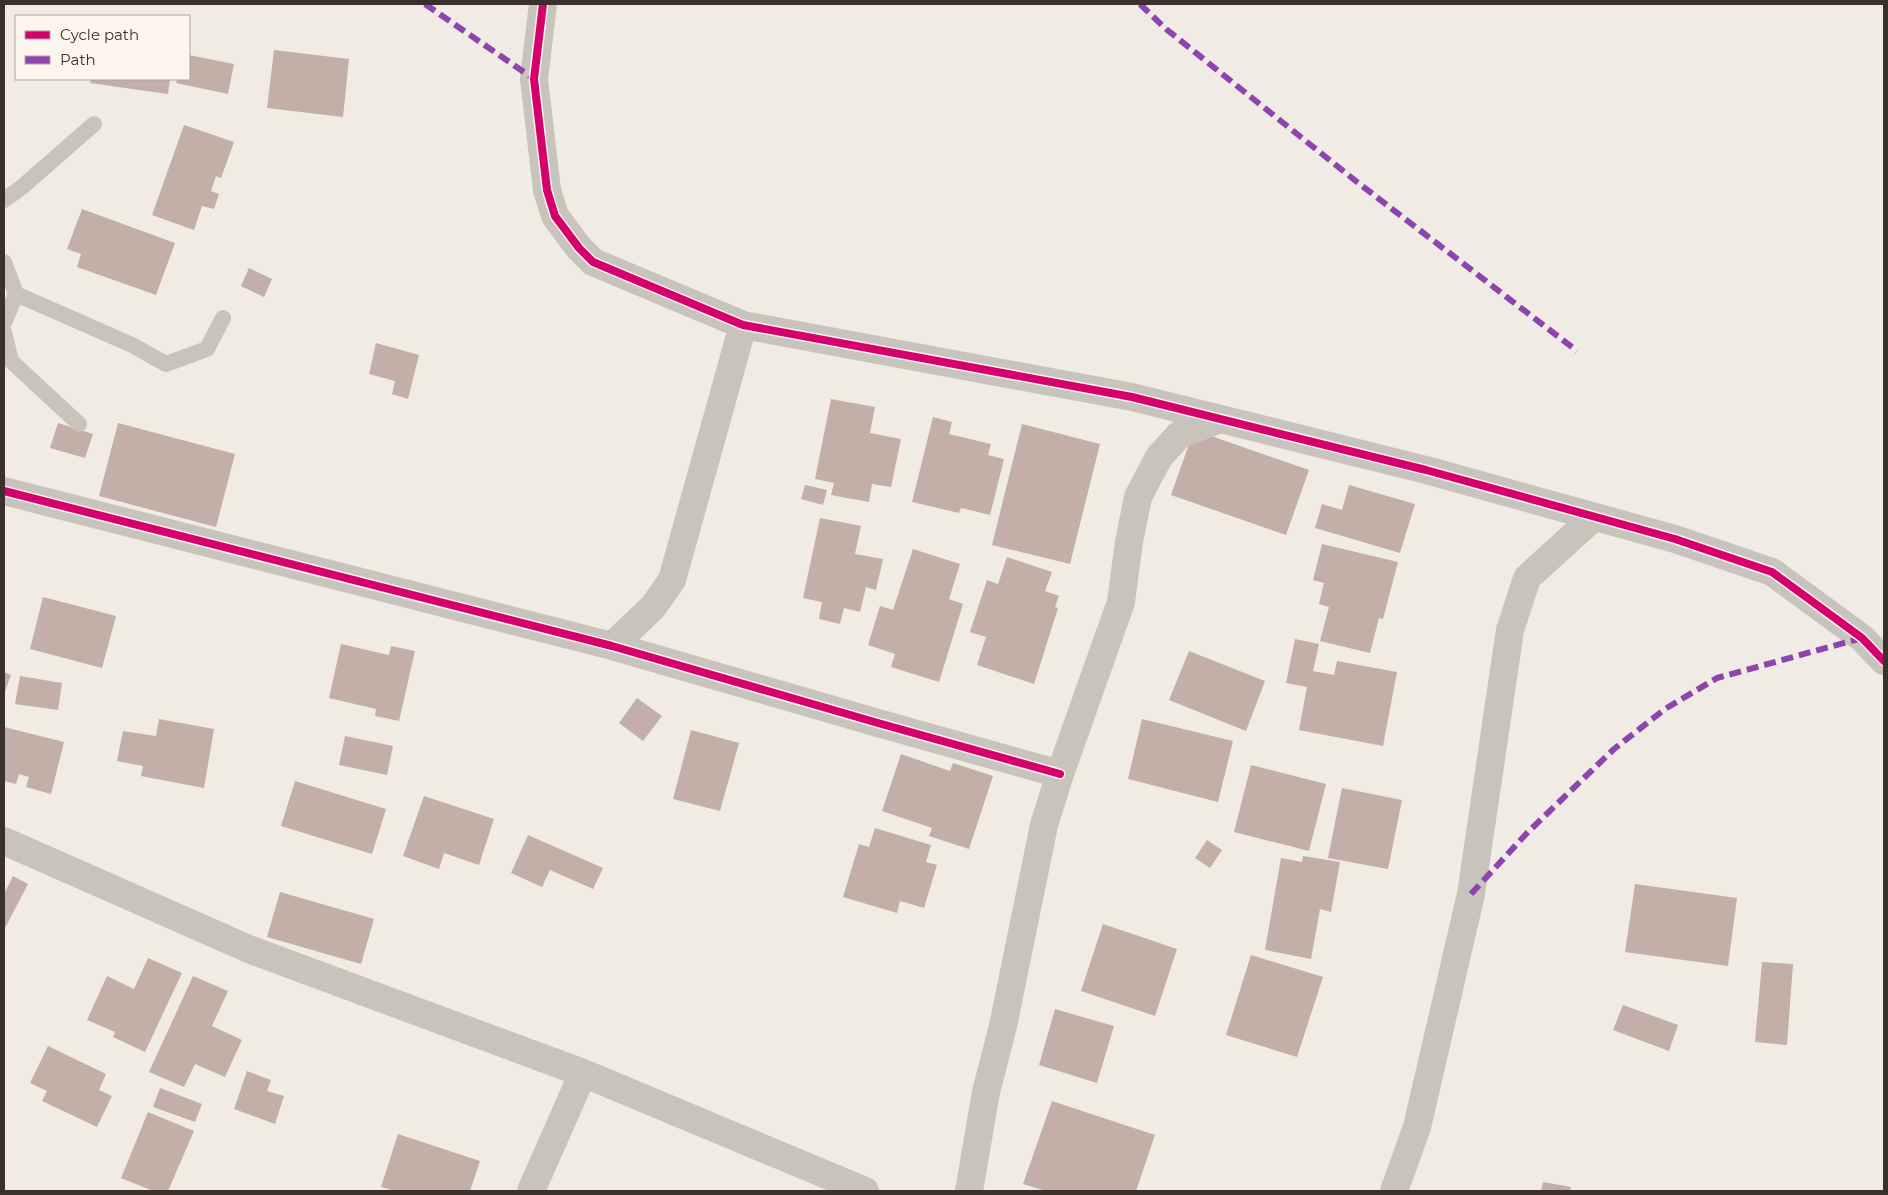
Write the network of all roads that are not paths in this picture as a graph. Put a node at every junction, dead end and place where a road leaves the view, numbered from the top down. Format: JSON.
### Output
{"nodes":[{"id":1,"x":543,"y":4,"type":"edge"},
{"id":2,"x":94,"y":124,"type":"dead end"},
{"id":3,"x":4,"y":200,"type":"edge"},
{"id":4,"x":4,"y":262,"type":"edge"},
{"id":5,"x":16,"y":294,"type":"junction"},
{"id":6,"x":223,"y":318,"type":"dead end"},
{"id":7,"x":4,"y":322,"type":"edge"},
{"id":8,"x":743,"y":325,"type":"junction"},
{"id":9,"x":4,"y":332,"type":"edge"},
{"id":10,"x":1220,"y":419,"type":"junction"},
{"id":11,"x":79,"y":424,"type":"dead end"},
{"id":12,"x":4,"y":491,"type":"edge"},
{"id":13,"x":1594,"y":517,"type":"junction"},
{"id":14,"x":612,"y":646,"type":"junction"},
{"id":15,"x":1884,"y":661,"type":"edge"},
{"id":16,"x":1060,"y":774,"type":"junction"},
{"id":17,"x":4,"y":841,"type":"edge"},
{"id":18,"x":583,"y":1073,"type":"junction"},
{"id":19,"x":531,"y":1191,"type":"edge"},
{"id":20,"x":865,"y":1191,"type":"edge"},
{"id":21,"x":969,"y":1191,"type":"edge"},
{"id":22,"x":1394,"y":1191,"type":"edge"}],
"edges":[{"from":1,"to":8,"type":"street"},
{"from":2,"to":3,"type":"lane"},
{"from":4,"to":5,"type":"lane"},
{"from":5,"to":6,"type":"lane"},
{"from":5,"to":7,"type":"lane"},
{"from":8,"to":10,"type":"street"},
{"from":8,"to":14,"type":"street"},
{"from":9,"to":11,"type":"lane"},
{"from":10,"to":13,"type":"street"},
{"from":10,"to":16,"type":"street"},
{"from":12,"to":14,"type":"street"},
{"from":13,"to":15,"type":"street"},
{"from":13,"to":22,"type":"street"},
{"from":14,"to":16,"type":"street"},
{"from":16,"to":21,"type":"street"},
{"from":17,"to":18,"type":"street"},
{"from":18,"to":19,"type":"street"},
{"from":18,"to":20,"type":"street"}]}
